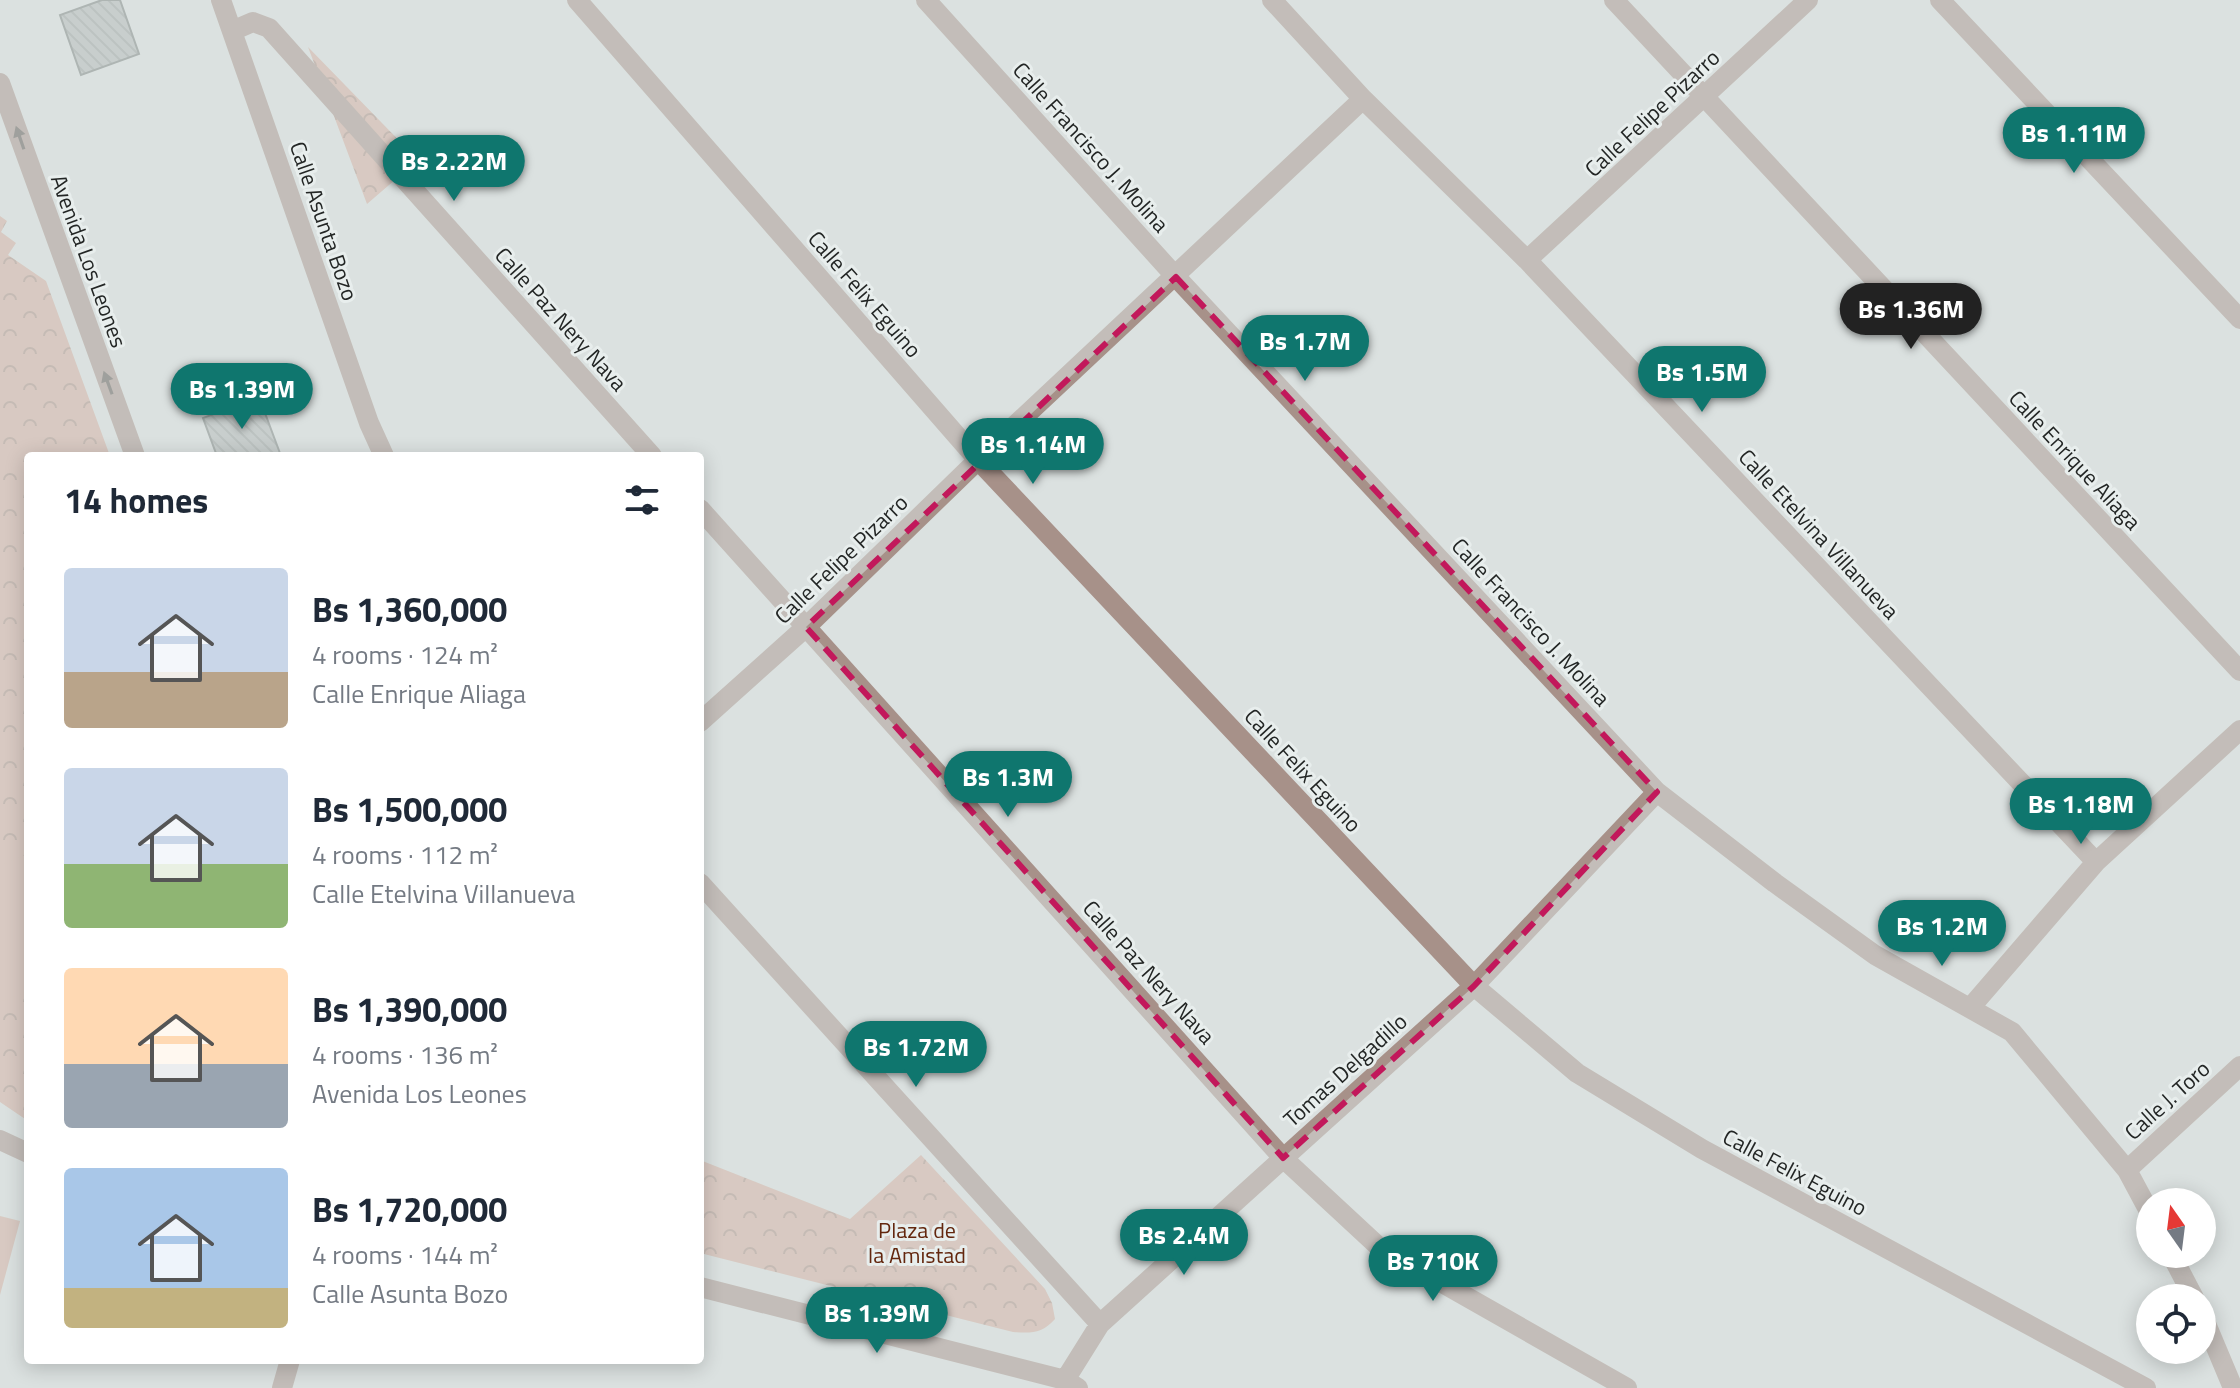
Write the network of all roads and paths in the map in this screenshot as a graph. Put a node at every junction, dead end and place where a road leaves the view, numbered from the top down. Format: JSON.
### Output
{"nodes":[{"id":1,"x":221,"y":0,"type":"edge"},
{"id":2,"x":577,"y":0,"type":"edge"},
{"id":3,"x":926,"y":0,"type":"edge"},
{"id":4,"x":1272,"y":0,"type":"edge"},
{"id":5,"x":1614,"y":0,"type":"edge"},
{"id":6,"x":1808,"y":0,"type":"edge"},
{"id":7,"x":1940,"y":0,"type":"edge"},
{"id":8,"x":232,"y":31,"type":"junction"},
{"id":9,"x":0,"y":83,"type":"edge"},
{"id":10,"x":1704,"y":97,"type":"junction"},
{"id":11,"x":1363,"y":99,"type":"junction"},
{"id":12,"x":1527,"y":260,"type":"junction"},
{"id":13,"x":1176,"y":277,"type":"junction"},
{"id":14,"x":2240,"y":319,"type":"edge"},
{"id":15,"x":134,"y":452,"type":"edge"},
{"id":16,"x":382,"y":452,"type":"edge"},
{"id":17,"x":648,"y":452,"type":"edge"},
{"id":18,"x":978,"y":460,"type":"junction"},
{"id":19,"x":704,"y":513,"type":"edge"},
{"id":20,"x":806,"y":627,"type":"junction"},
{"id":21,"x":2240,"y":671,"type":"edge"},
{"id":22,"x":704,"y":718,"type":"edge"},
{"id":23,"x":2240,"y":730,"type":"edge"},
{"id":24,"x":1657,"y":792,"type":"junction"},
{"id":25,"x":2096,"y":862,"type":"junction"},
{"id":26,"x":704,"y":887,"type":"edge"},
{"id":27,"x":1474,"y":986,"type":"junction"},
{"id":28,"x":1970,"y":1008,"type":"junction"},
{"id":29,"x":2240,"y":1066,"type":"edge"},
{"id":30,"x":0,"y":1140,"type":"edge"},
{"id":31,"x":24,"y":1151,"type":"edge"},
{"id":32,"x":1283,"y":1158,"type":"junction"},
{"id":33,"x":2127,"y":1170,"type":"junction"},
{"id":34,"x":2137,"y":1188,"type":"edge"},
{"id":35,"x":704,"y":1288,"type":"edge"},
{"id":36,"x":1100,"y":1324,"type":"junction"},
{"id":37,"x":2216,"y":1347,"type":"edge"},
{"id":38,"x":289,"y":1364,"type":"edge"},
{"id":39,"x":1072,"y":1384,"type":"edge"},
{"id":40,"x":282,"y":1388,"type":"edge"},
{"id":41,"x":1627,"y":1388,"type":"edge"},
{"id":42,"x":2146,"y":1388,"type":"edge"},
{"id":43,"x":2233,"y":1388,"type":"edge"}],
"edges":[{"from":1,"to":8,"type":"street","name":"Calle Asunta Bozo"},
{"from":2,"to":18,"type":"street","name":"Calle Felix Eguino"},
{"from":3,"to":13,"type":"street","name":"Calle Francisco J. Molina"},
{"from":4,"to":11,"type":"street","name":"Calle Etelvina Villanueva"},
{"from":5,"to":10,"type":"street","name":"Calle Enrique Aliaga"},
{"from":6,"to":10,"type":"street","name":"Calle Felipe Pizarro"},
{"from":7,"to":14,"type":"street"},
{"from":8,"to":16,"type":"street","name":"Calle Asunta Bozo"},
{"from":8,"to":17,"type":"street","name":"Calle Paz Nery Nava"},
{"from":15,"to":9,"type":"street","name":"Avenida Los Leones","one_way":true},
{"from":10,"to":12,"type":"street","name":"Calle Felipe Pizarro"},
{"from":10,"to":21,"type":"street","name":"Calle Enrique Aliaga"},
{"from":11,"to":12,"type":"street","name":"Calle Etelvina Villanueva"},
{"from":11,"to":13,"type":"street","name":"Calle Felipe Pizarro"},
{"from":12,"to":25,"type":"street","name":"Calle Etelvina Villanueva"},
{"from":13,"to":18,"type":"street","name":"Calle Felipe Pizarro"},
{"from":13,"to":24,"type":"street","name":"Calle Francisco J. Molina"},
{"from":18,"to":20,"type":"street","name":"Calle Felipe Pizarro"},
{"from":18,"to":27,"type":"street","name":"Calle Felix Eguino"},
{"from":19,"to":20,"type":"street","name":"Calle Paz Nery Nava"},
{"from":20,"to":22,"type":"street","name":"Calle Felipe Pizarro"},
{"from":20,"to":32,"type":"street","name":"Calle Paz Nery Nava"},
{"from":23,"to":25,"type":"street"},
{"from":24,"to":27,"type":"street","name":"Tomas Delgadillo"},
{"from":24,"to":28,"type":"street","name":"Calle Francisco J. Molina"},
{"from":25,"to":28,"type":"street"},
{"from":26,"to":36,"type":"street"},
{"from":27,"to":32,"type":"street","name":"Tomas Delgadillo"},
{"from":27,"to":42,"type":"street","name":"Calle Felix Eguino"},
{"from":28,"to":33,"type":"street","name":"Calle Francisco J. Molina"},
{"from":29,"to":33,"type":"street","name":"Calle J. Toro"},
{"from":30,"to":31,"type":"street"},
{"from":32,"to":36,"type":"street","name":"Tomas Delgadillo"},
{"from":32,"to":41,"type":"street","name":"Calle Paz Nery Nava"},
{"from":33,"to":34,"type":"street","name":"Calle Francisco J. Molina"},
{"from":35,"to":39,"type":"street"},
{"from":36,"to":39,"type":"street","name":"Tomas Delgadillo"},
{"from":37,"to":43,"type":"street"},
{"from":38,"to":40,"type":"street"}]}
